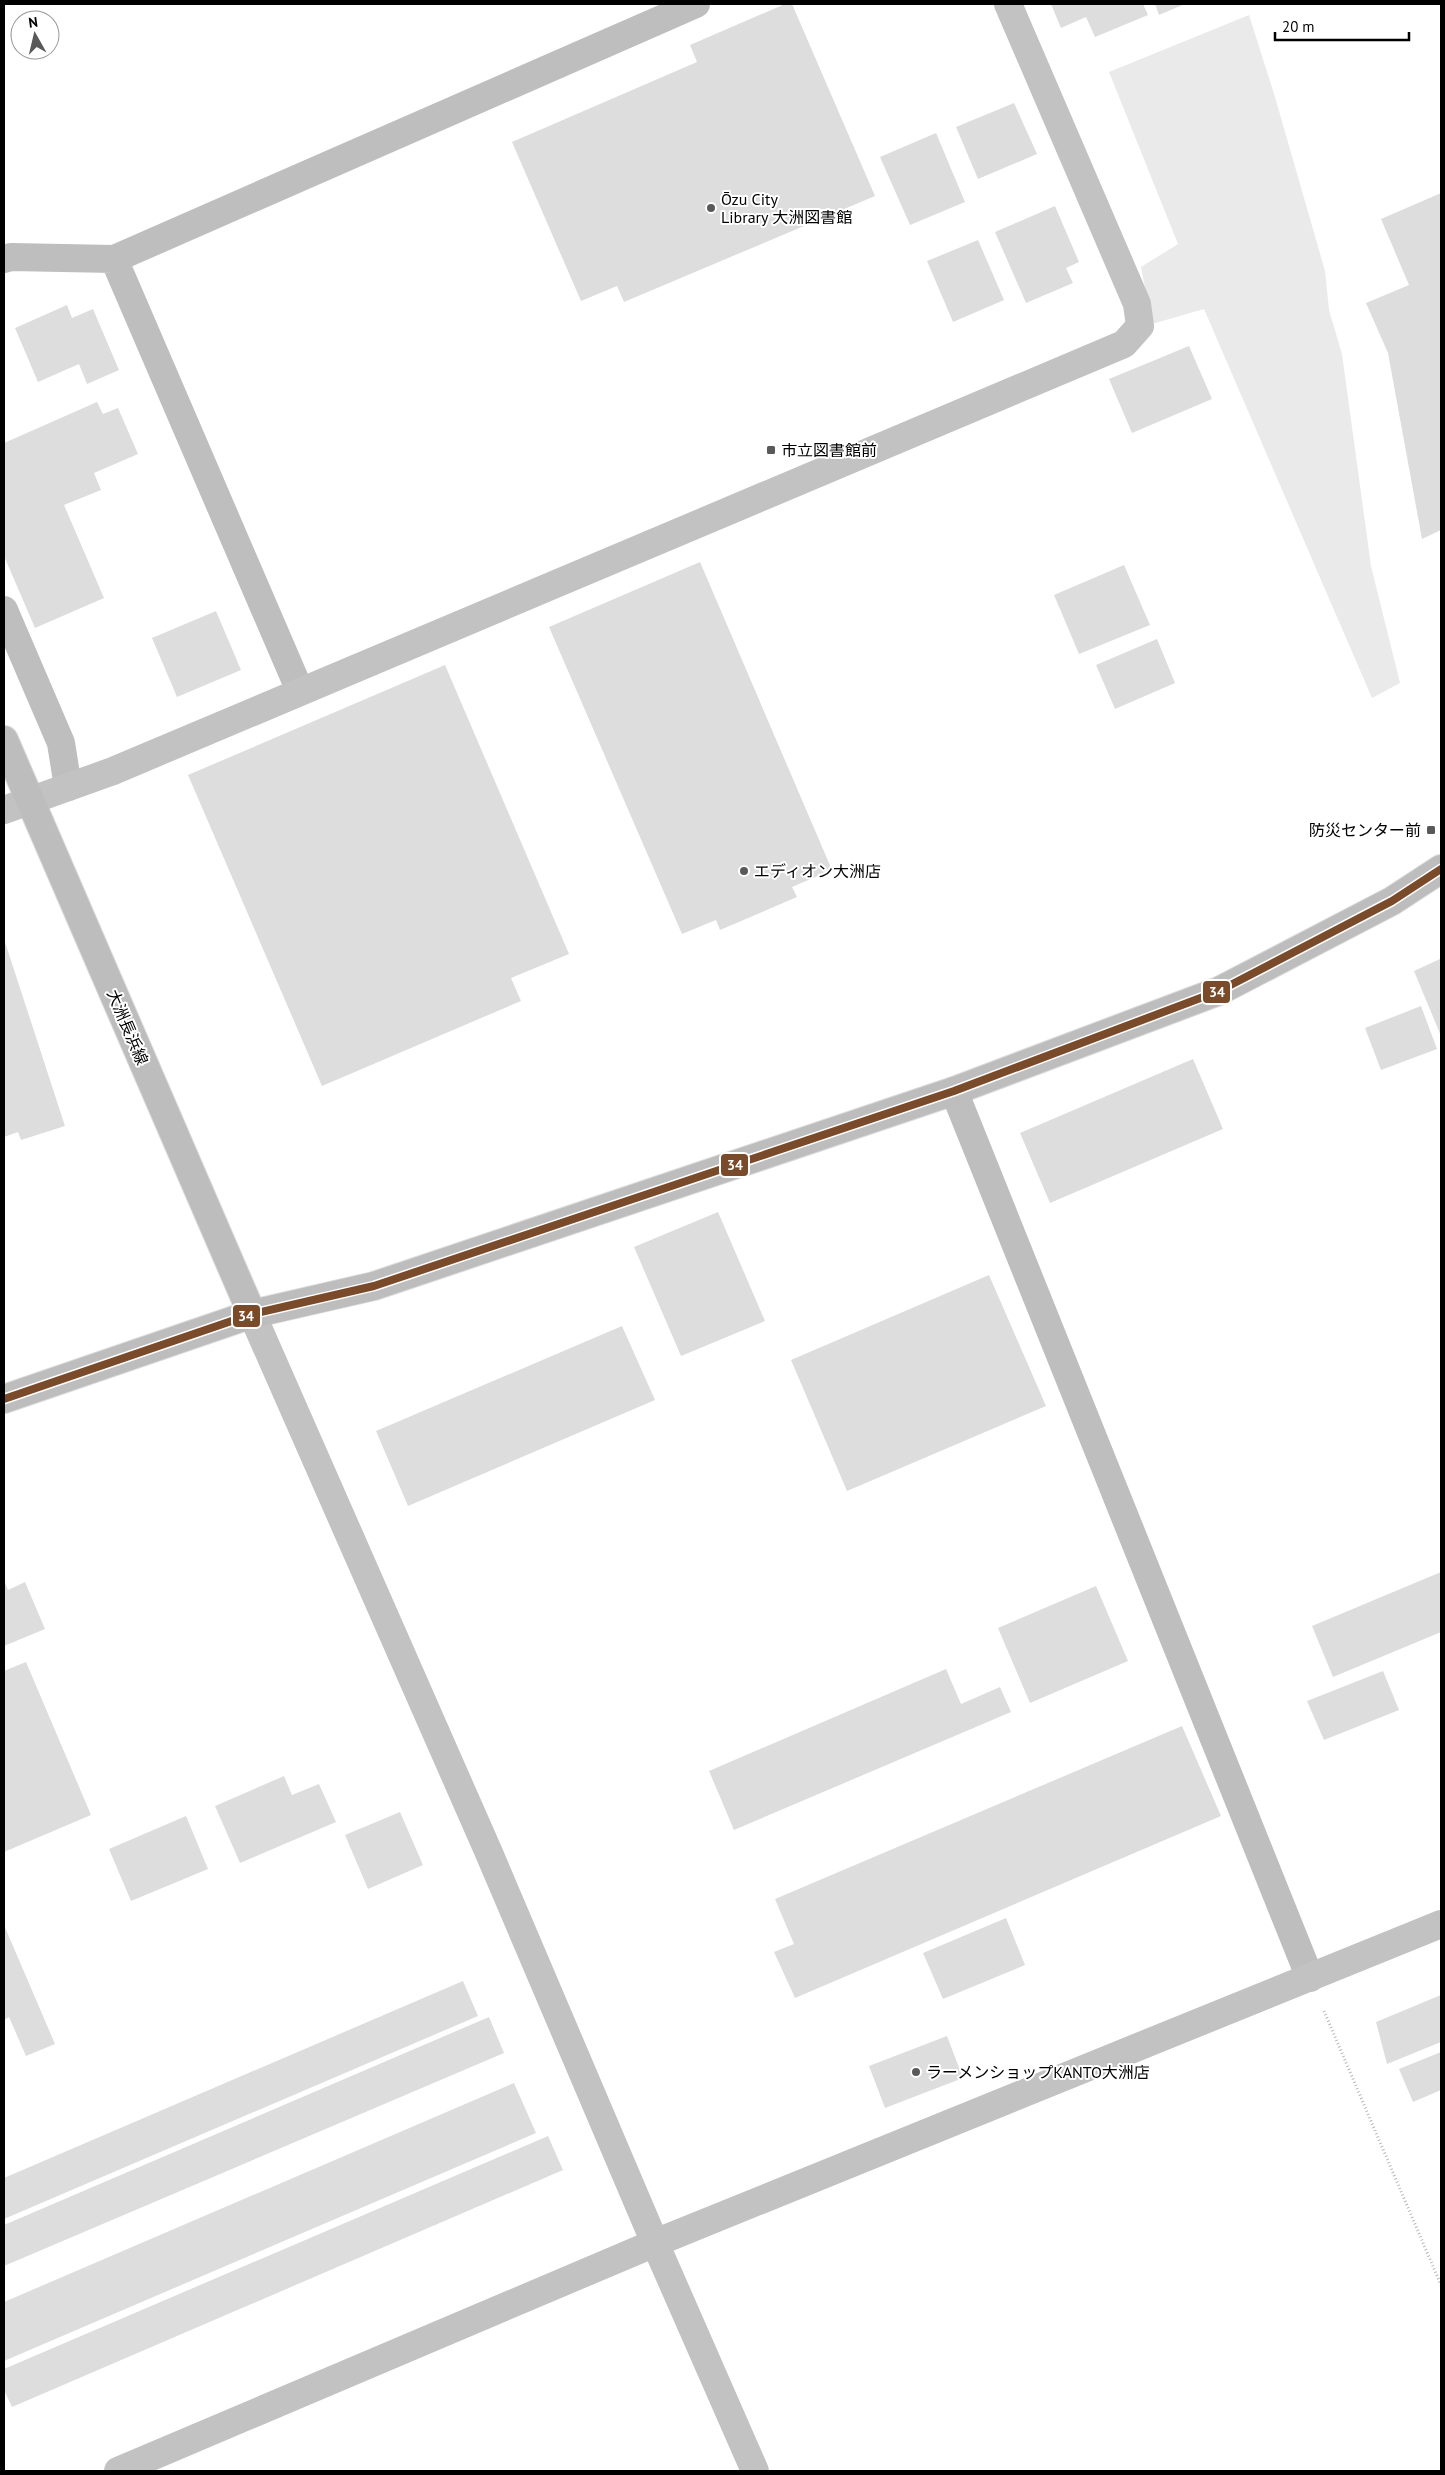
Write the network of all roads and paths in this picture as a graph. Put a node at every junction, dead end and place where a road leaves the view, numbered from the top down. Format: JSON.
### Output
{"nodes":[{"id":1,"x":696,"y":4,"type":"edge"},
{"id":2,"x":1008,"y":4,"type":"edge"},
{"id":3,"x":4,"y":259,"type":"edge"},
{"id":4,"x":114,"y":259,"type":"junction"},
{"id":5,"x":4,"y":610,"type":"edge"},
{"id":6,"x":300,"y":691,"type":"junction"},
{"id":7,"x":4,"y":740,"type":"edge"},
{"id":8,"x":68,"y":787,"type":"junction"},
{"id":9,"x":29,"y":801,"type":"junction"},
{"id":10,"x":4,"y":810,"type":"edge"},
{"id":11,"x":1441,"y":869,"type":"edge"},
{"id":12,"x":954,"y":1091,"type":"junction"},
{"id":13,"x":252,"y":1314,"type":"junction"},
{"id":14,"x":4,"y":1399,"type":"edge"},
{"id":15,"x":1441,"y":1924,"type":"edge"},
{"id":16,"x":1310,"y":1978,"type":"junction"},
{"id":17,"x":655,"y":2243,"type":"junction"},
{"id":18,"x":1441,"y":2285,"type":"edge"},
{"id":19,"x":118,"y":2471,"type":"edge"},
{"id":20,"x":755,"y":2471,"type":"edge"}],
"edges":[{"from":1,"to":4,"type":"street"},
{"from":2,"to":6,"type":"street"},
{"from":3,"to":4,"type":"street"},
{"from":4,"to":6,"type":"street"},
{"from":5,"to":8,"type":"street"},
{"from":6,"to":8,"type":"street"},
{"from":7,"to":9,"type":"main road","name":"大洲長浜線"},
{"from":8,"to":9,"type":"street"},
{"from":9,"to":10,"type":"street"},
{"from":9,"to":13,"type":"main road","name":"大洲長浜線"},
{"from":11,"to":12,"type":"main road"},
{"from":12,"to":13,"type":"main road"},
{"from":12,"to":16,"type":"street"},
{"from":13,"to":14,"type":"main road"},
{"from":13,"to":17,"type":"street"},
{"from":15,"to":16,"type":"street"},
{"from":16,"to":17,"type":"street"},
{"from":16,"to":18,"type":"path"},
{"from":17,"to":19,"type":"street"},
{"from":17,"to":20,"type":"street"}]}
